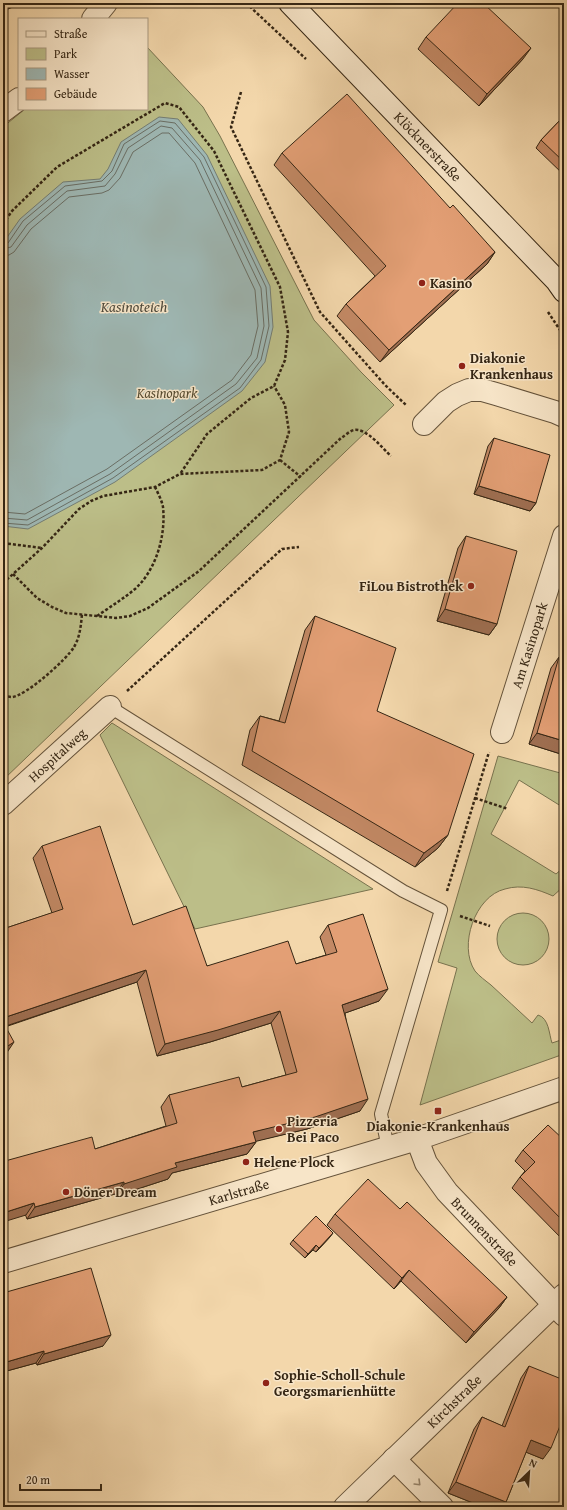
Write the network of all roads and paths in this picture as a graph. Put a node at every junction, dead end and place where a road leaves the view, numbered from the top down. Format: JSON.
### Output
{"nodes":[{"id":1,"x":106,"y":3,"type":"edge"},
{"id":2,"x":290,"y":3,"type":"edge"},
{"id":3,"x":93,"y":18,"type":"edge"},
{"id":4,"x":241,"y":92,"type":"dead end"},
{"id":5,"x":18,"y":100,"type":"edge"},
{"id":6,"x":3,"y":111,"type":"edge"},
{"id":7,"x":3,"y":224,"type":"edge"},
{"id":8,"x":564,"y":291,"type":"edge"},
{"id":9,"x":274,"y":386,"type":"junction"},
{"id":10,"x":564,"y":416,"type":"edge"},
{"id":11,"x":424,"y":424,"type":"joint"},
{"id":12,"x":391,"y":456,"type":"dead end"},
{"id":13,"x":280,"y":460,"type":"junction"},
{"id":14,"x":180,"y":474,"type":"junction"},
{"id":15,"x":301,"y":477,"type":"junction"},
{"id":16,"x":155,"y":487,"type":"junction"},
{"id":17,"x":564,"y":536,"type":"edge"},
{"id":18,"x":3,"y":543,"type":"edge"},
{"id":19,"x":299,"y":547,"type":"dead end"},
{"id":20,"x":42,"y":548,"type":"junction"},
{"id":21,"x":13,"y":574,"type":"junction"},
{"id":22,"x":3,"y":583,"type":"edge"},
{"id":23,"x":82,"y":614,"type":"junction"},
{"id":24,"x":97,"y":616,"type":"junction"},
{"id":25,"x":3,"y":696,"type":"edge"},
{"id":26,"x":110,"y":707,"type":"junction"},
{"id":27,"x":502,"y":732,"type":"joint"},
{"id":28,"x":475,"y":798,"type":"junction"},
{"id":29,"x":3,"y":804,"type":"edge"},
{"id":30,"x":508,"y":809,"type":"dead end"},
{"id":31,"x":441,"y":910,"type":"junction"},
{"id":32,"x":490,"y":926,"type":"dead end"},
{"id":33,"x":564,"y":1088,"type":"edge"},
{"id":34,"x":417,"y":1139,"type":"junction"},
{"id":35,"x":388,"y":1148,"type":"junction"},
{"id":36,"x":3,"y":1262,"type":"edge"},
{"id":37,"x":560,"y":1305,"type":"edge"},
{"id":38,"x":394,"y":1459,"type":"junction"},
{"id":39,"x":344,"y":1507,"type":"edge"},
{"id":40,"x":442,"y":1507,"type":"edge"}],
"edges":[{"from":1,"to":3,"type":"street"},
{"from":2,"to":8,"type":"street","name":"Klöcknerstraße"},
{"from":4,"to":11,"type":"path"},
{"from":5,"to":6,"type":"street"},
{"from":7,"to":9,"type":"path"},
{"from":9,"to":13,"type":"path"},
{"from":9,"to":14,"type":"path"},
{"from":10,"to":11,"type":"street"},
{"from":12,"to":15,"type":"path"},
{"from":13,"to":14,"type":"path"},
{"from":13,"to":15,"type":"path"},
{"from":14,"to":16,"type":"path"},
{"from":15,"to":24,"type":"path"},
{"from":16,"to":20,"type":"path"},
{"from":16,"to":24,"type":"path"},
{"from":17,"to":27,"type":"street","name":"Am Kasinopark"},
{"from":18,"to":20,"type":"path"},
{"from":19,"to":26,"type":"path"},
{"from":20,"to":21,"type":"path"},
{"from":21,"to":22,"type":"path"},
{"from":21,"to":23,"type":"path"},
{"from":23,"to":24,"type":"path"},
{"from":23,"to":25,"type":"path"},
{"from":26,"to":29,"type":"street","name":"Hospitalweg"},
{"from":26,"to":31,"type":"lane"},
{"from":27,"to":28,"type":"path"},
{"from":28,"to":30,"type":"path"},
{"from":28,"to":31,"type":"path"},
{"from":31,"to":32,"type":"path"},
{"from":31,"to":35,"type":"lane"},
{"from":33,"to":34,"type":"street","name":"Karlstraße"},
{"from":34,"to":35,"type":"street","name":"Karlstraße"},
{"from":34,"to":37,"type":"street","name":"Brunnenstraße"},
{"from":35,"to":36,"type":"street","name":"Karlstraße"},
{"from":37,"to":38,"type":"street","name":"Kirchstraße"},
{"from":38,"to":39,"type":"street","name":"Kirchstraße"},
{"from":38,"to":40,"type":"street","one_way":true}]}
